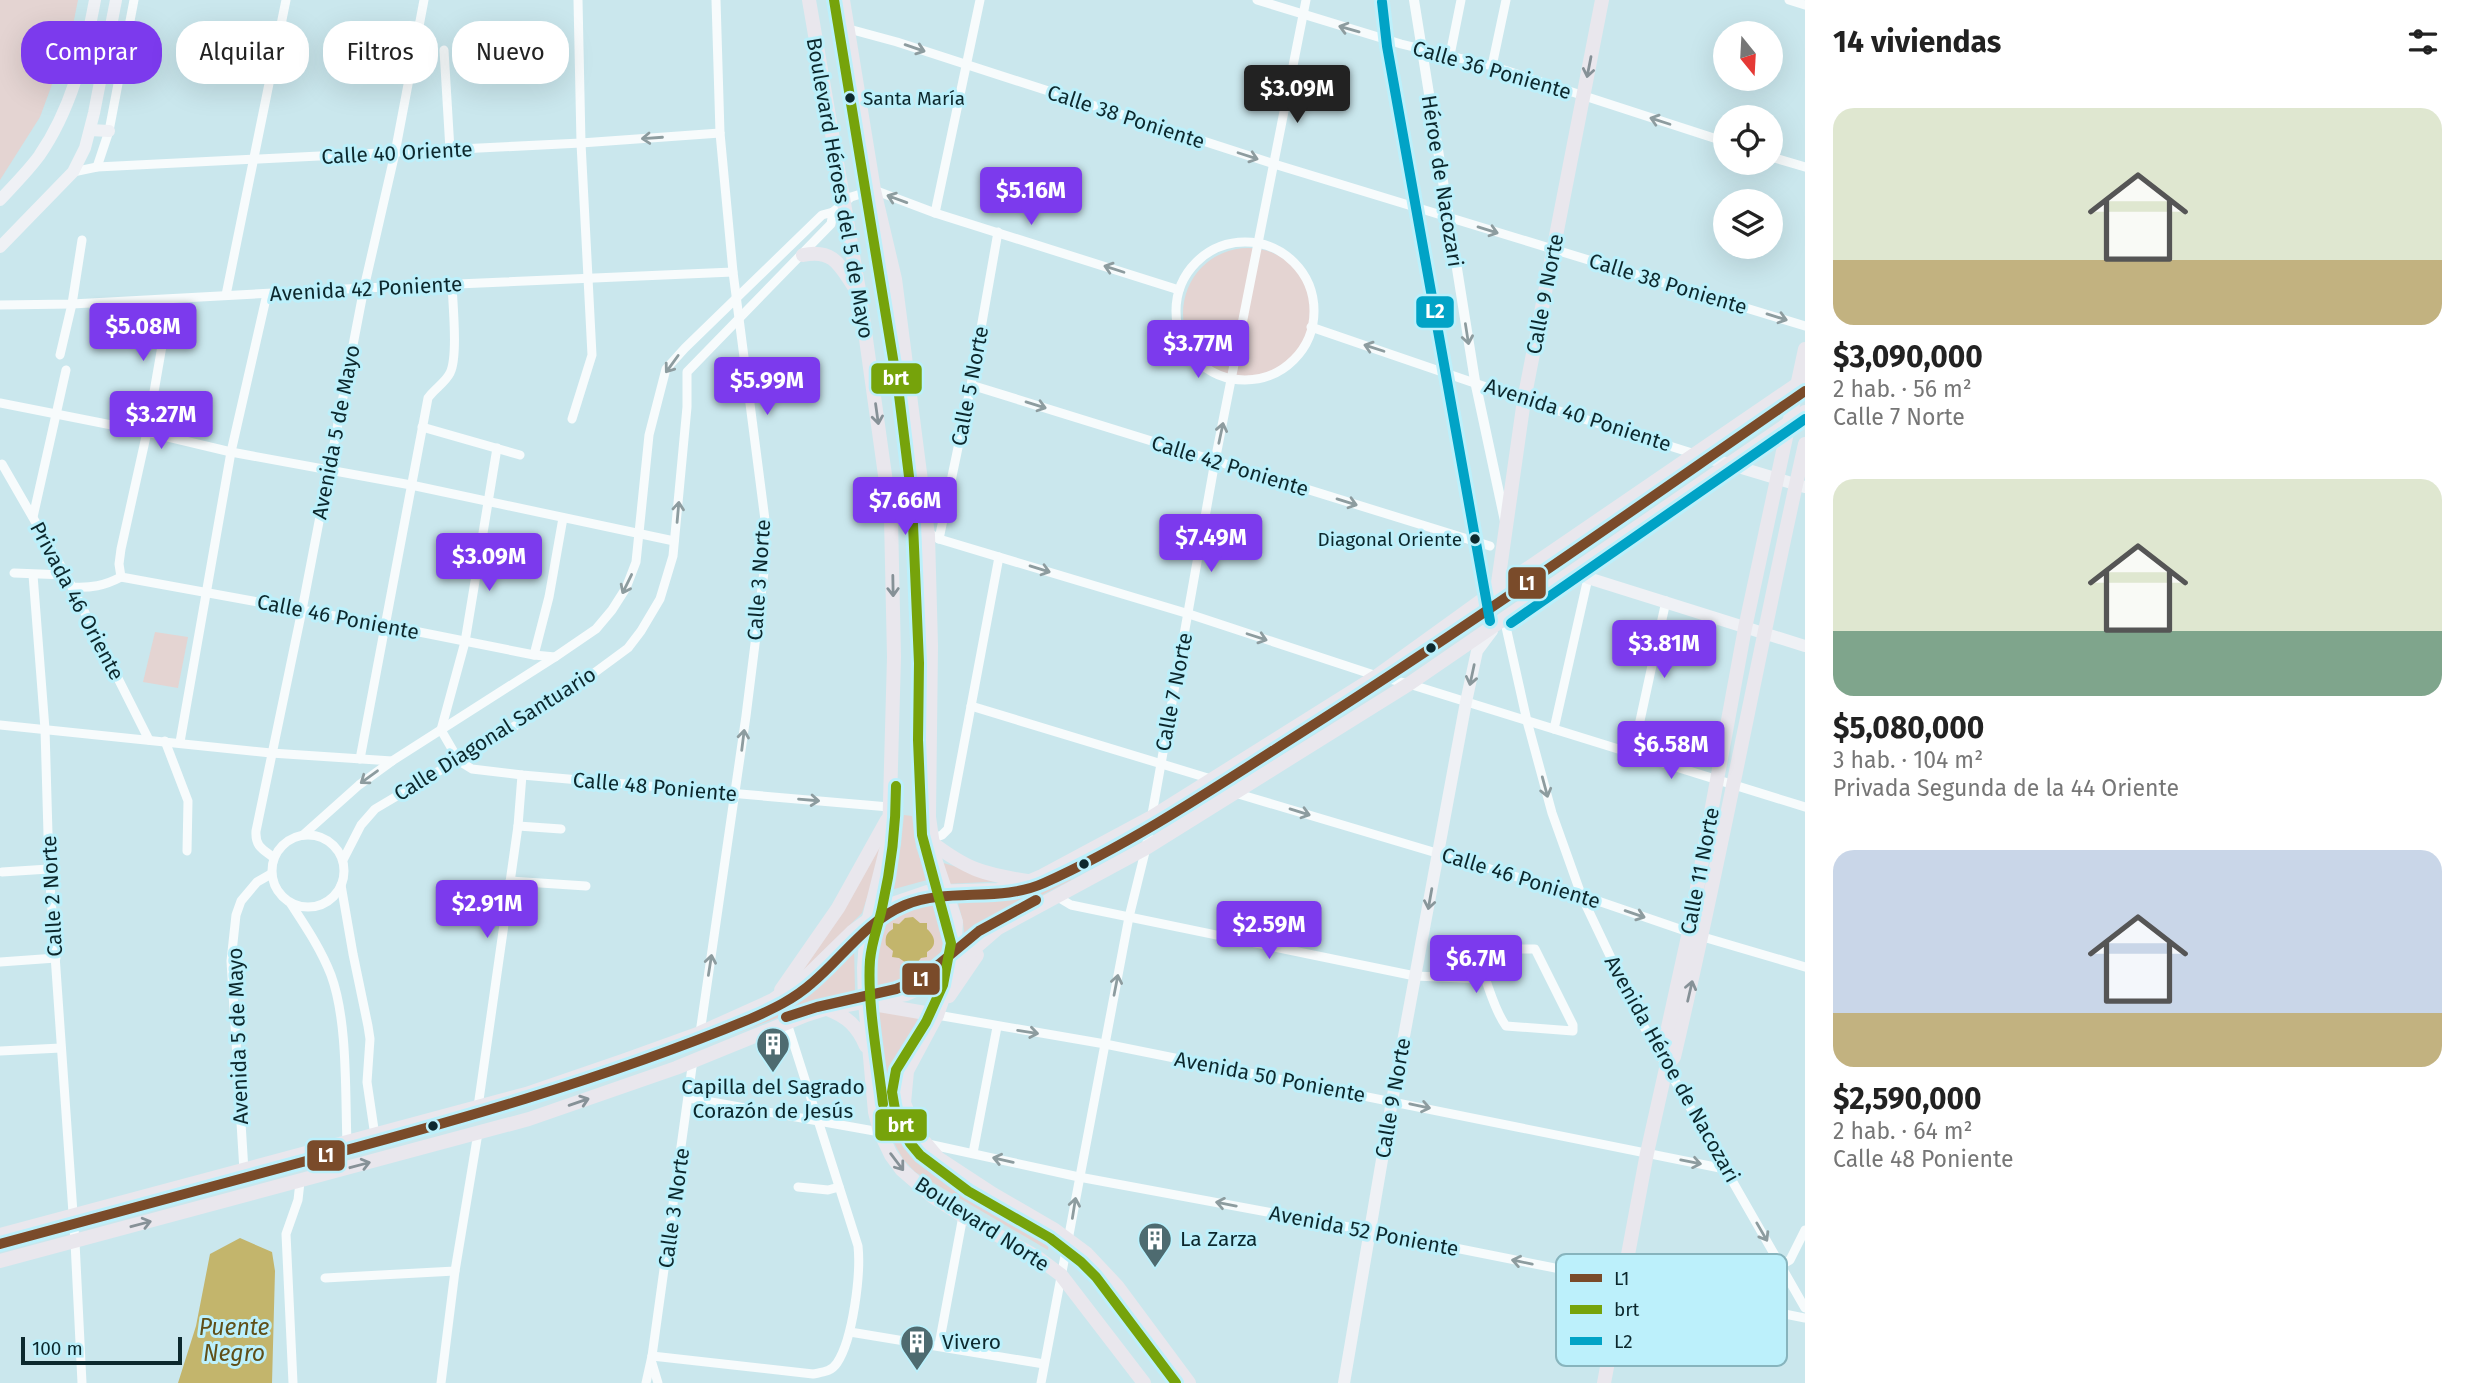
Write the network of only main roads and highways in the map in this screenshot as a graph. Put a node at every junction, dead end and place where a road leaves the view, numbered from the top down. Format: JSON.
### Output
{"nodes":[{"id":1,"x":95,"y":0,"type":"edge"},
{"id":2,"x":116,"y":0,"type":"edge"},
{"id":3,"x":809,"y":0,"type":"edge"},
{"id":4,"x":843,"y":0,"type":"edge"},
{"id":5,"x":1602,"y":0,"type":"edge"},
{"id":6,"x":90,"y":130,"type":"junction"},
{"id":7,"x":109,"y":131,"type":"road end"},
{"id":8,"x":0,"y":200,"type":"edge"},
{"id":9,"x":0,"y":247,"type":"edge"},
{"id":10,"x":803,"y":255,"type":"road end"},
{"id":11,"x":860,"y":296,"type":"junction"},
{"id":12,"x":1805,"y":349,"type":"edge"},
{"id":13,"x":1801,"y":381,"type":"edge"},
{"id":14,"x":1805,"y":412,"type":"edge"},
{"id":15,"x":1788,"y":422,"type":"junction"},
{"id":16,"x":1805,"y":444,"type":"edge"},
{"id":17,"x":1695,"y":454,"type":"junction"},
{"id":18,"x":1729,"y":463,"type":"junction"},
{"id":19,"x":1777,"y":478,"type":"junction"},
{"id":20,"x":1801,"y":486,"type":"edge"},
{"id":21,"x":1582,"y":574,"type":"junction"},
{"id":22,"x":1497,"y":590,"type":"junction"},
{"id":23,"x":1504,"y":618,"type":"junction"},
{"id":24,"x":1745,"y":628,"type":"junction"},
{"id":25,"x":1763,"y":635,"type":"junction"},
{"id":26,"x":1805,"y":646,"type":"edge"},
{"id":27,"x":889,"y":811,"type":"junction"},
{"id":28,"x":931,"y":841,"type":"junction"},
{"id":29,"x":1029,"y":881,"type":"junction"},
{"id":30,"x":946,"y":890,"type":"junction"},
{"id":31,"x":869,"y":919,"type":"junction"},
{"id":32,"x":999,"y":928,"type":"junction"},
{"id":33,"x":1696,"y":934,"type":"junction"},
{"id":34,"x":953,"y":970,"type":"junction"},
{"id":35,"x":773,"y":1000,"type":"junction"},
{"id":36,"x":865,"y":1002,"type":"junction"},
{"id":37,"x":825,"y":1009,"type":"junction"},
{"id":38,"x":937,"y":1015,"type":"junction"},
{"id":39,"x":870,"y":1055,"type":"junction"},
{"id":40,"x":0,"y":1235,"type":"edge"},
{"id":41,"x":1629,"y":1254,"type":"edge"},
{"id":42,"x":0,"y":1261,"type":"edge"},
{"id":43,"x":1144,"y":1383,"type":"edge"},
{"id":44,"x":1189,"y":1383,"type":"edge"},
{"id":45,"x":1344,"y":1383,"type":"edge"}],
"edges":[{"from":1,"to":8,"type":"main road"},
{"from":2,"to":6,"type":"main road"},
{"from":3,"to":11,"type":"main road","name":"Boulevard Héroes del 5 de Mayo"},
{"from":4,"to":28,"type":"main road","name":"Boulevard Héroes del 5 de Mayo"},
{"from":5,"to":22,"type":"main road","name":"Calle 9 Norte","one_way":true},
{"from":6,"to":7,"type":"main road"},
{"from":6,"to":9,"type":"main road"},
{"from":10,"to":11,"type":"main road"},
{"from":11,"to":27,"type":"main road","name":"Boulevard Héroes del 5 de Mayo","one_way":true},
{"from":12,"to":13,"type":"main road","name":"Calle 11 Norte"},
{"from":13,"to":15,"type":"main road","name":"Calle 11 Norte"},
{"from":13,"to":17,"type":"main road"},
{"from":14,"to":15,"type":"main road"},
{"from":15,"to":18,"type":"main road"},
{"from":15,"to":19,"type":"main road","name":"Calle 11 Norte"},
{"from":16,"to":20,"type":"main road","name":"Calle 11 Norte"},
{"from":17,"to":18,"type":"main road","name":"Avenida 40 Poniente"},
{"from":17,"to":22,"type":"main road"},
{"from":18,"to":19,"type":"main road","name":"Avenida 40 Poniente"},
{"from":18,"to":21,"type":"main road"},
{"from":19,"to":20,"type":"main road","name":"Avenida 40 Poniente"},
{"from":19,"to":24,"type":"main road","name":"Calle 11 Norte"},
{"from":20,"to":25,"type":"main road","name":"Calle 11 Norte"},
{"from":21,"to":23,"type":"main road"},
{"from":21,"to":24,"type":"main road"},
{"from":22,"to":29,"type":"main road"},
{"from":23,"to":32,"type":"main road"},
{"from":23,"to":45,"type":"main road","name":"Calle 9 Norte","one_way":true},
{"from":24,"to":25,"type":"main road"},
{"from":24,"to":33,"type":"main road","name":"Calle 11 Norte"},
{"from":25,"to":26,"type":"main road"},
{"from":25,"to":33,"type":"main road","name":"Calle 11 Norte"},
{"from":27,"to":31,"type":"main road","name":"Boulevard Héroes del 5 de Mayo"},
{"from":27,"to":35,"type":"main road"},
{"from":28,"to":29,"type":"main road"},
{"from":28,"to":30,"type":"main road","name":"Boulevard Héroes del 5 de Mayo"},
{"from":29,"to":30,"type":"main road"},
{"from":30,"to":31,"type":"main road"},
{"from":30,"to":34,"type":"main road","name":"Boulevard Héroes del 5 de Mayo"},
{"from":31,"to":35,"type":"main road"},
{"from":31,"to":36,"type":"main road","name":"Boulevard Héroes del 5 de Mayo"},
{"from":32,"to":34,"type":"main road"},
{"from":32,"to":38,"type":"main road"},
{"from":33,"to":41,"type":"main road","name":"Calle 11 Norte"},
{"from":34,"to":36,"type":"main road"},
{"from":34,"to":38,"type":"main road","name":"Boulevard Norte"},
{"from":35,"to":40,"type":"main road"},
{"from":36,"to":37,"type":"main road"},
{"from":36,"to":38,"type":"main road"},
{"from":36,"to":39,"type":"main road","name":"Boulevard Norte"},
{"from":37,"to":39,"type":"main road"},
{"from":42,"to":37,"type":"main road","one_way":true},
{"from":38,"to":44,"type":"main road","name":"Boulevard Norte"},
{"from":39,"to":43,"type":"main road","name":"Boulevard Norte","one_way":true}]}
